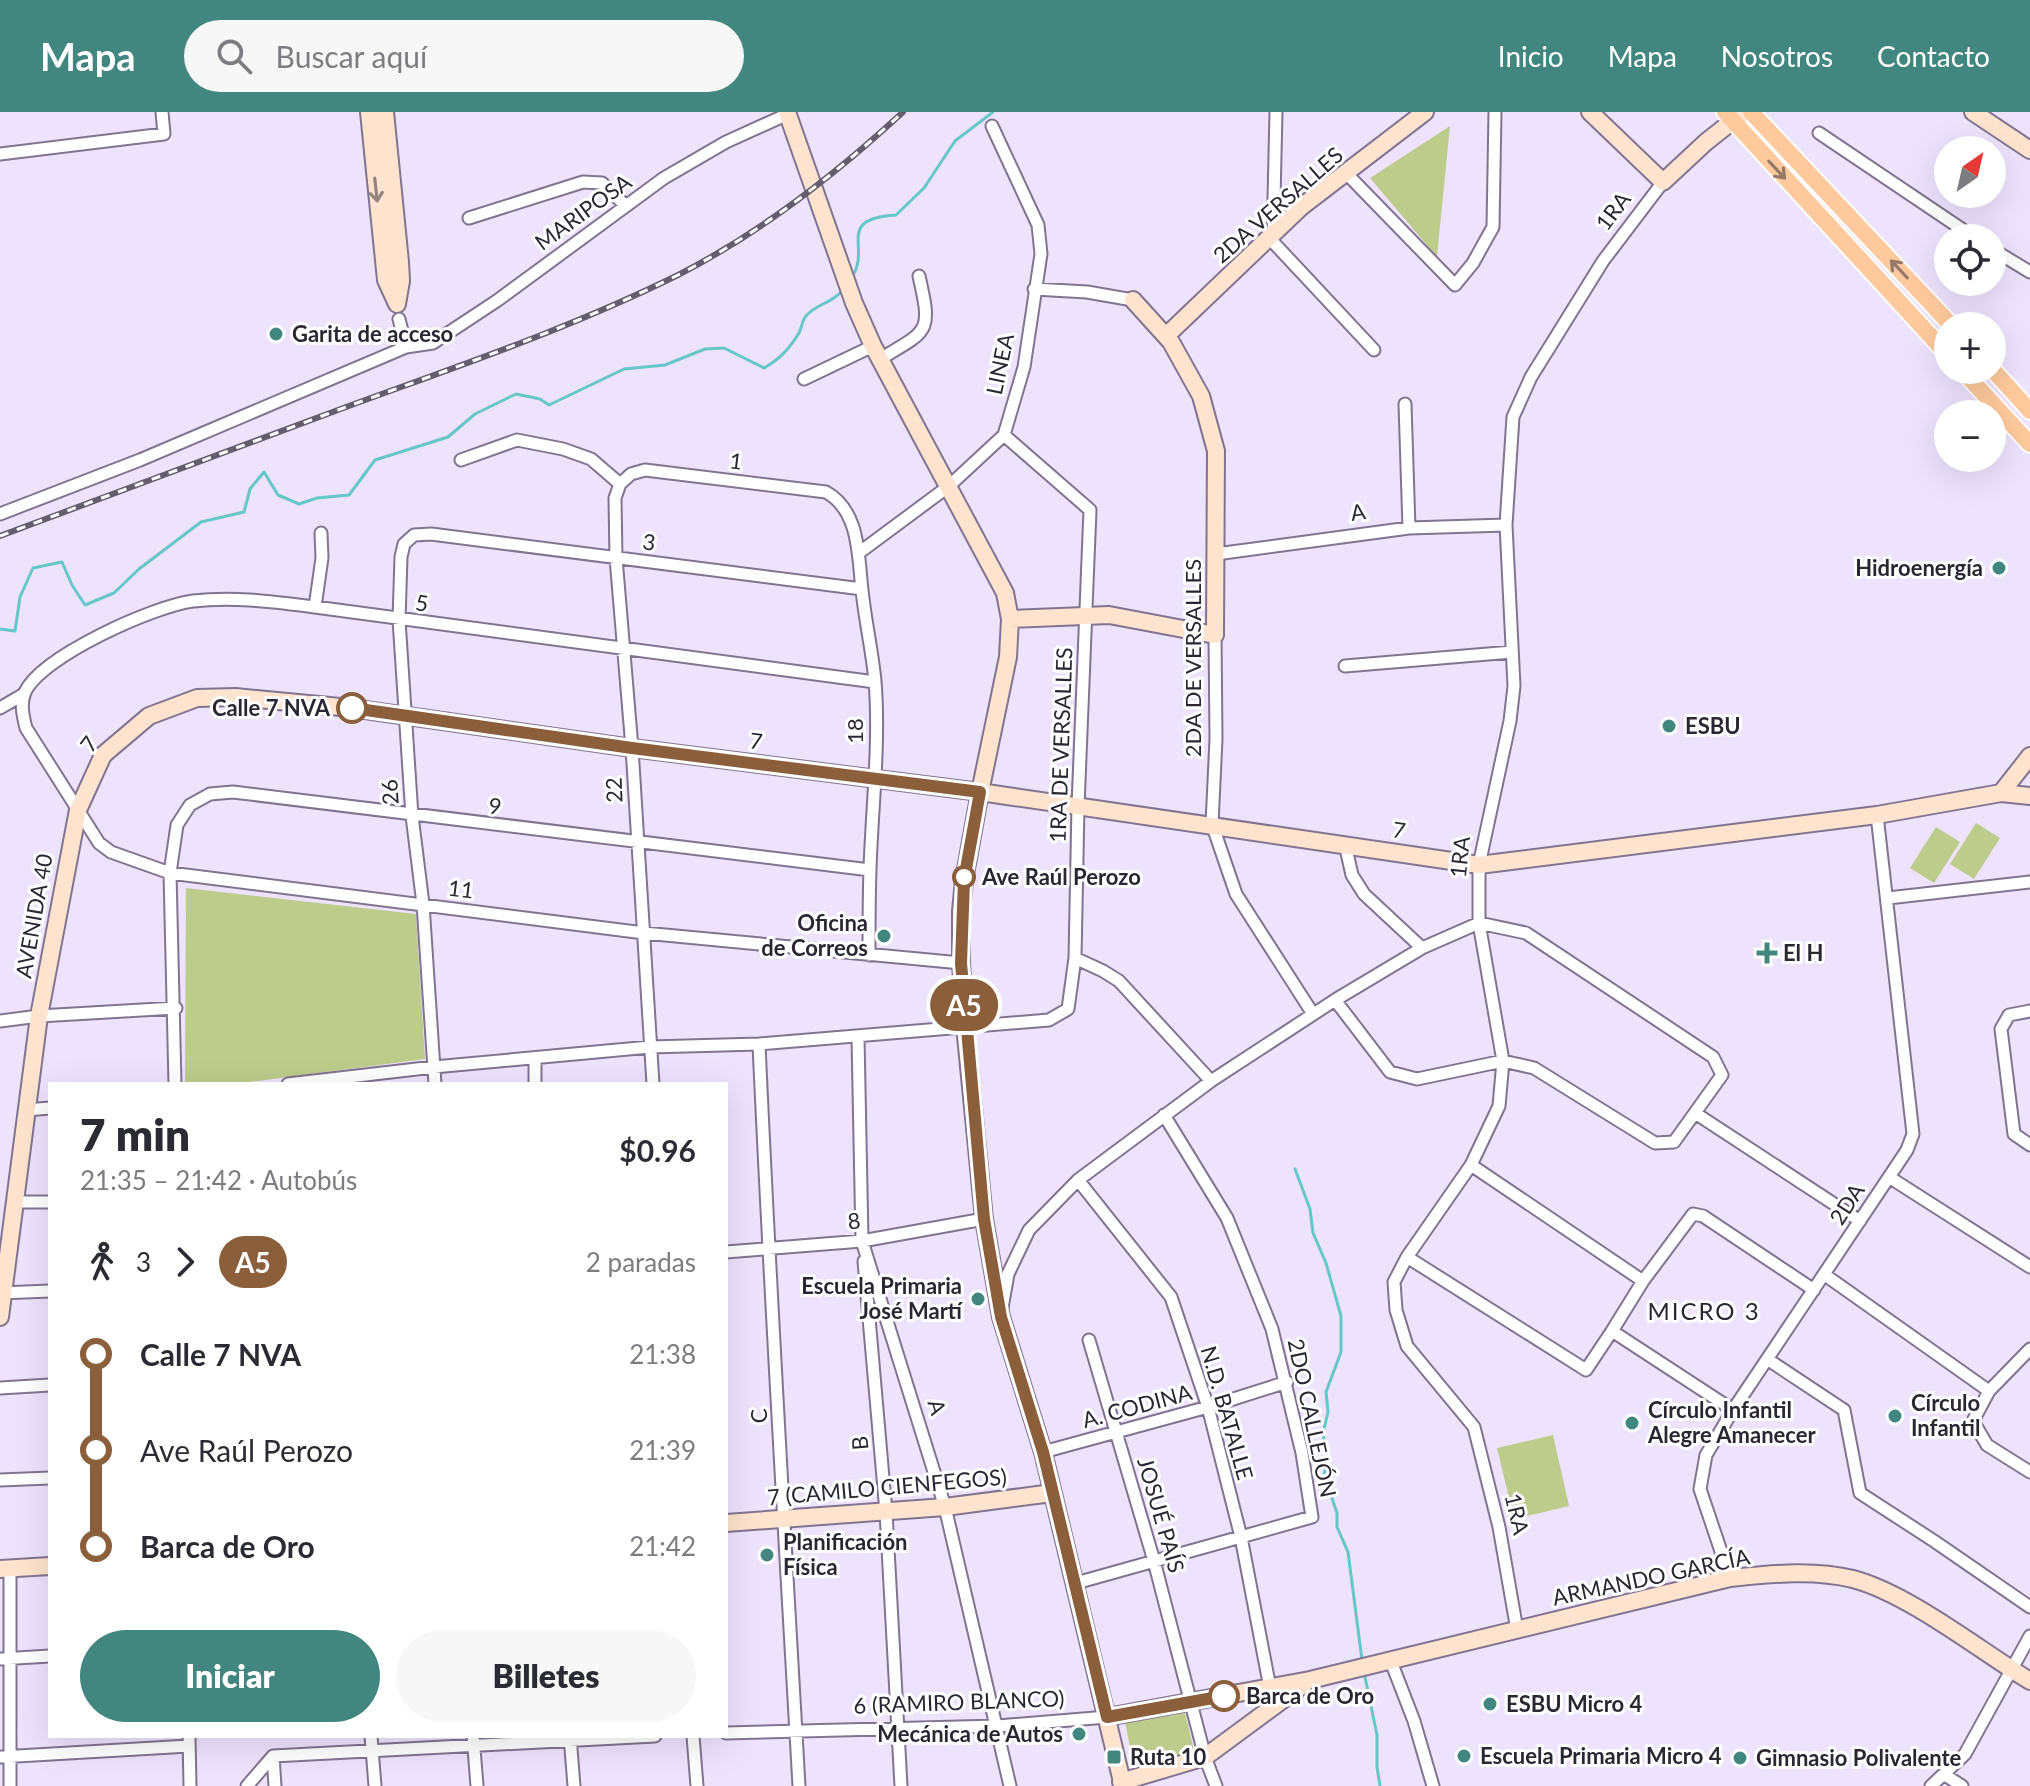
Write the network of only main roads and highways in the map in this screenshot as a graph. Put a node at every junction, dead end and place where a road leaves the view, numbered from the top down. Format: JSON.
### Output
{"nodes":[{"id":1,"x":369,"y":112,"type":"edge"},
{"id":2,"x":385,"y":112,"type":"edge"},
{"id":3,"x":1425,"y":112,"type":"edge"},
{"id":4,"x":1590,"y":112,"type":"edge"},
{"id":5,"x":1751,"y":112,"type":"edge"},
{"id":6,"x":1973,"y":112,"type":"edge"},
{"id":7,"x":788,"y":113,"type":"edge"},
{"id":8,"x":1734,"y":115,"type":"edge"},
{"id":9,"x":2030,"y":150,"type":"edge"},
{"id":10,"x":1133,"y":300,"type":"road end"},
{"id":11,"x":1939,"y":312,"type":"edge"},
{"id":12,"x":1166,"y":336,"type":"junction"},
{"id":13,"x":1934,"y":339,"type":"edge"},
{"id":14,"x":1975,"y":384,"type":"edge"},
{"id":15,"x":2006,"y":384,"type":"edge"},
{"id":16,"x":2030,"y":411,"type":"edge"},
{"id":17,"x":2030,"y":444,"type":"edge"},
{"id":18,"x":1010,"y":619,"type":"junction"},
{"id":19,"x":2030,"y":756,"type":"edge"},
{"id":20,"x":980,"y":792,"type":"junction"},
{"id":21,"x":2001,"y":793,"type":"junction"},
{"id":22,"x":2030,"y":796,"type":"edge"},
{"id":23,"x":78,"y":810,"type":"joint"},
{"id":24,"x":1,"y":1293,"type":"edge"},
{"id":25,"x":0,"y":1317,"type":"edge"},
{"id":26,"x":1052,"y":1493,"type":"junction"},
{"id":27,"x":728,"y":1523,"type":"edge"},
{"id":28,"x":48,"y":1566,"type":"edge"},
{"id":29,"x":5,"y":1569,"type":"edge"},
{"id":30,"x":1310,"y":1680,"type":"junction"},
{"id":31,"x":2030,"y":1681,"type":"edge"},
{"id":32,"x":1270,"y":1688,"type":"joint"},
{"id":33,"x":1107,"y":1717,"type":"junction"},
{"id":34,"x":1122,"y":1784,"type":"edge"}],
"edges":[{"from":1,"to":2,"type":"main road","one_way":true},
{"from":3,"to":12,"type":"main road","name":"2DA VERSALLES"},
{"from":4,"to":8,"type":"main road","name":"1RA"},
{"from":11,"to":5,"type":"main road","one_way":true},
{"from":6,"to":9,"type":"main road"},
{"from":7,"to":18,"type":"main road"},
{"from":8,"to":13,"type":"main road","one_way":true},
{"from":10,"to":12,"type":"main road","name":"2DA DE VERSALLES"},
{"from":12,"to":18,"type":"main road","name":"2DA DE VERSALLES"},
{"from":14,"to":17,"type":"main road"},
{"from":15,"to":16,"type":"main road"},
{"from":18,"to":20,"type":"main road"},
{"from":19,"to":21,"type":"main road"},
{"from":20,"to":21,"type":"main road","name":"7"},
{"from":20,"to":23,"type":"main road","name":"7"},
{"from":20,"to":26,"type":"main road"},
{"from":21,"to":22,"type":"main road","name":"7"},
{"from":23,"to":24,"type":"main road","name":"AVENIDA 40"},
{"from":24,"to":25,"type":"main road","name":"AVENIDA 40"},
{"from":26,"to":27,"type":"main road","name":"7 (CAMILO CIENFEGOS)"},
{"from":26,"to":33,"type":"main road"},
{"from":28,"to":29,"type":"main road"},
{"from":30,"to":31,"type":"main road","name":"ARMANDO GARCÍA"},
{"from":30,"to":32,"type":"main road","name":"ARMANDO GARCÍA"},
{"from":30,"to":34,"type":"main road"},
{"from":32,"to":33,"type":"main road","name":"6 (RAMIRO BLANCO)"},
{"from":33,"to":34,"type":"main road"}]}
